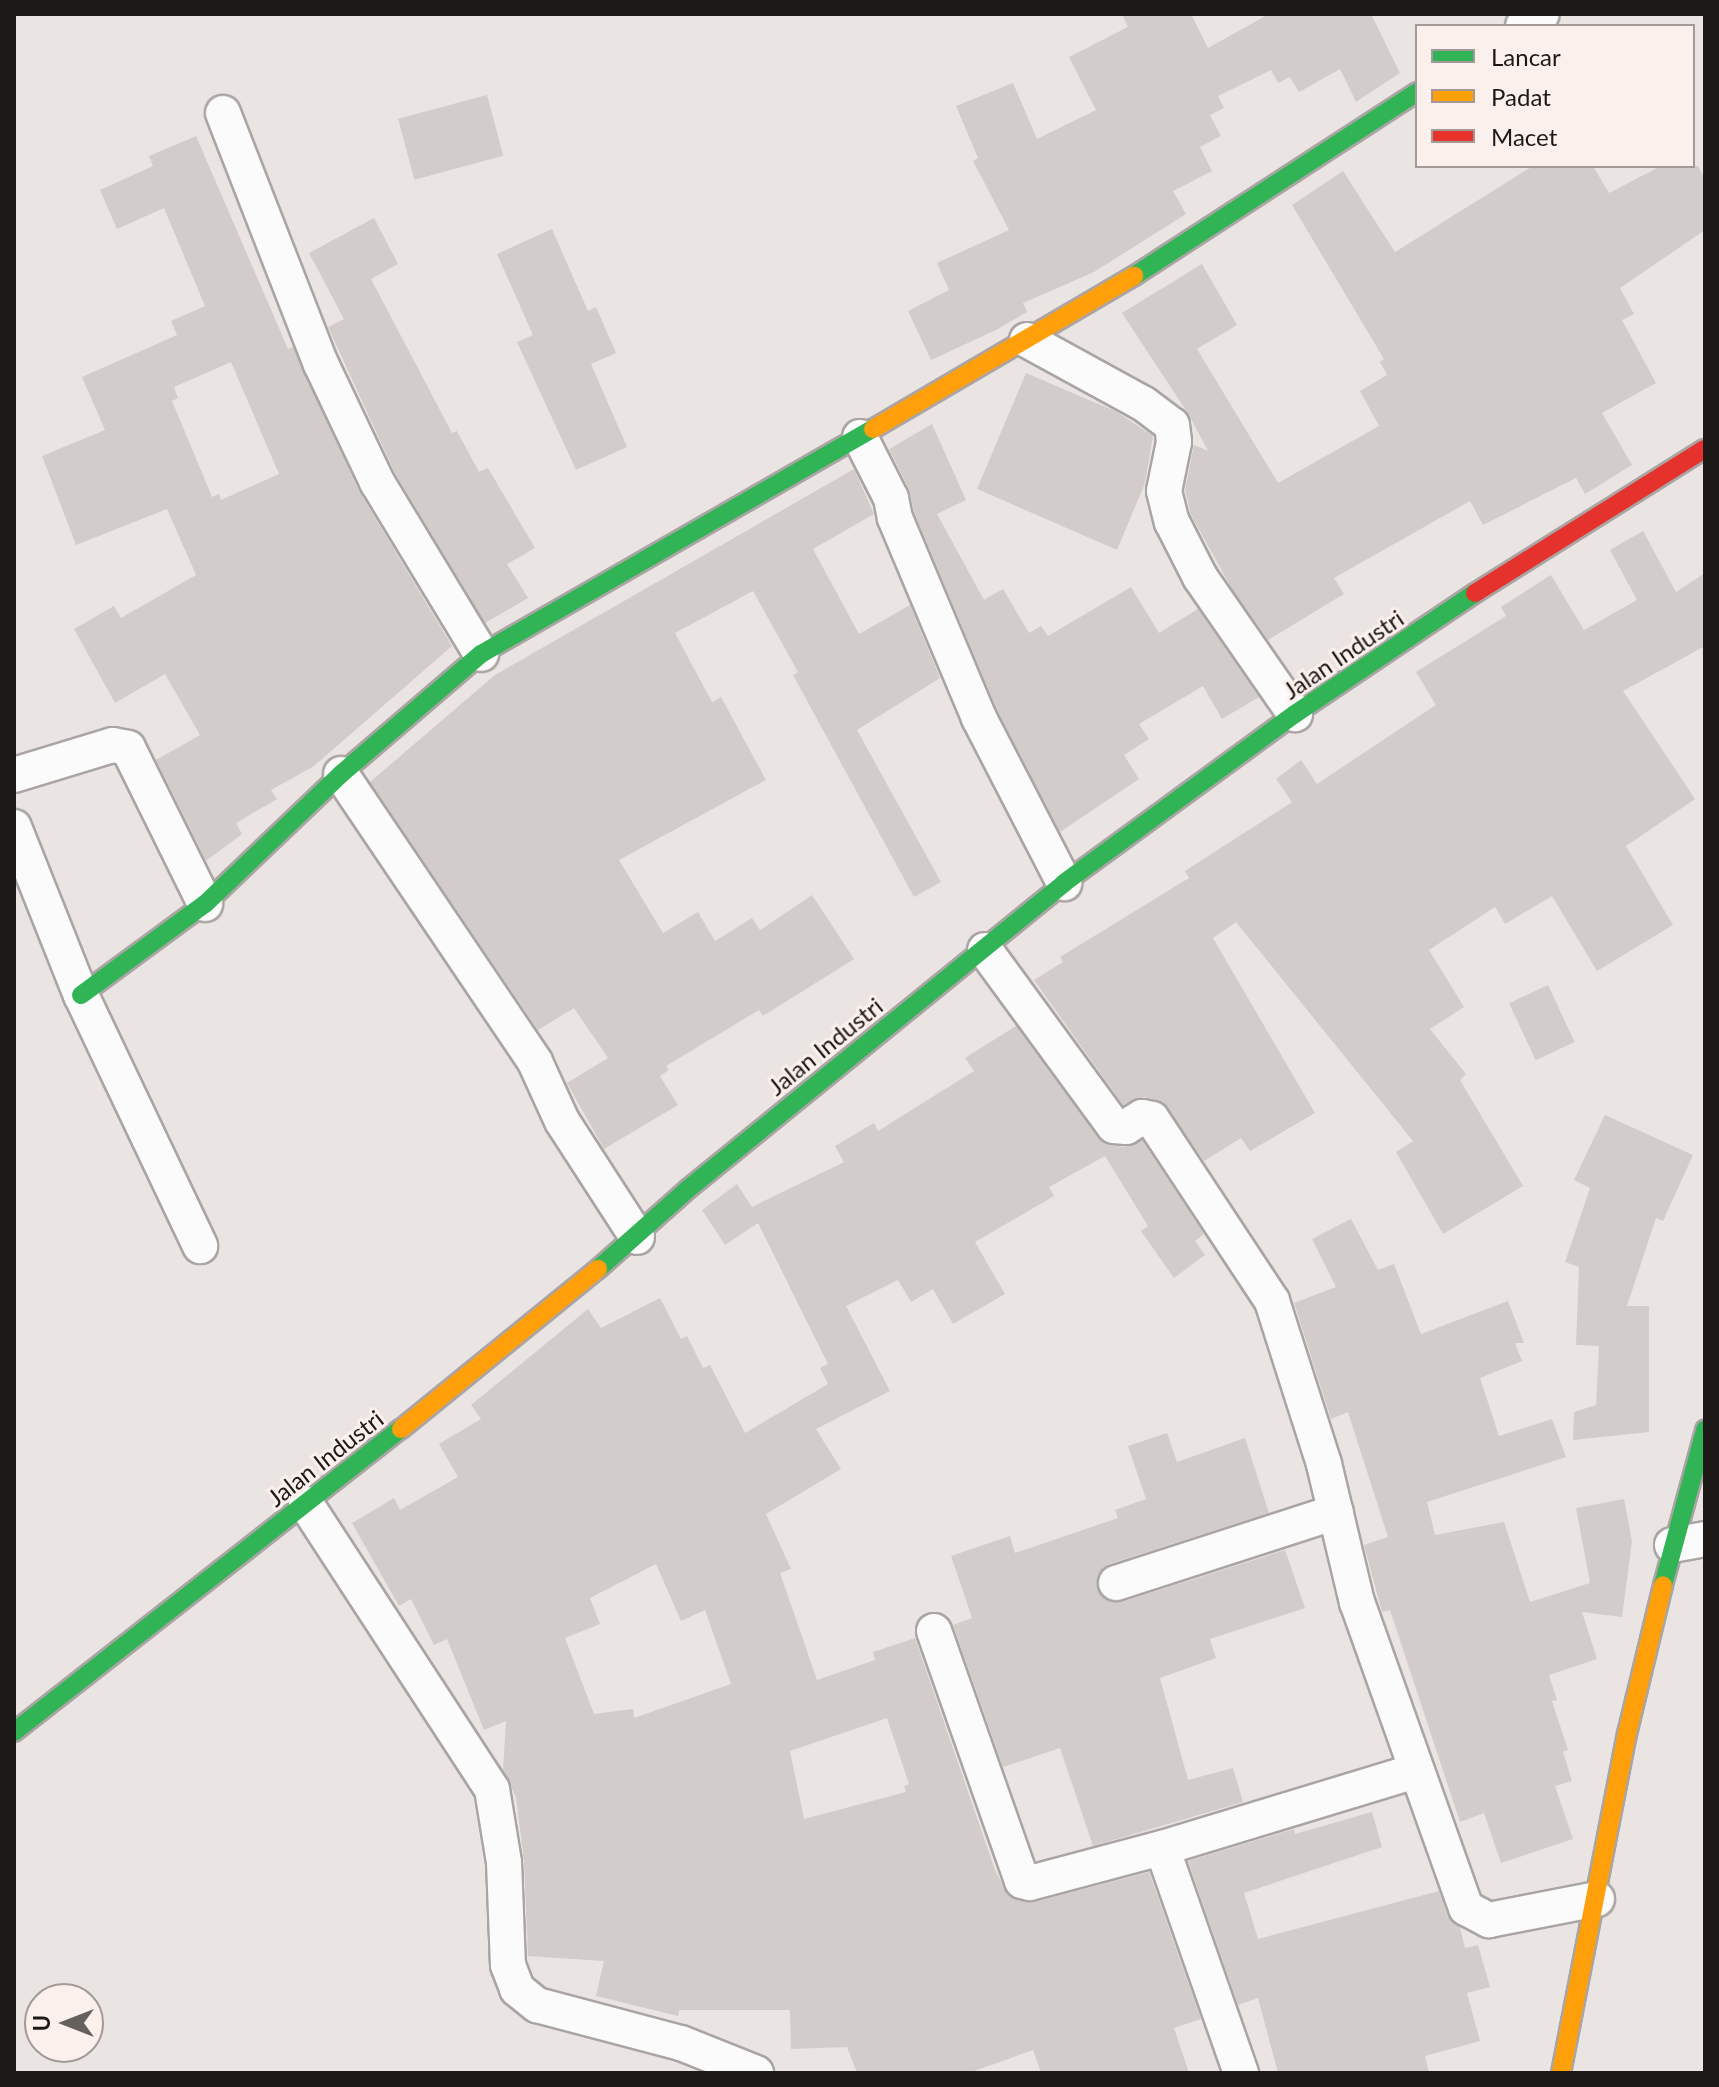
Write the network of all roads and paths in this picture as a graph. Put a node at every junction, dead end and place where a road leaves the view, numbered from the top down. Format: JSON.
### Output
{"nodes":[{"id":1,"x":1415,"y":93,"type":"edge"},
{"id":2,"x":223,"y":113,"type":"dead end"},
{"id":3,"x":1027,"y":340,"type":"junction"},
{"id":4,"x":860,"y":437,"type":"junction"},
{"id":5,"x":1705,"y":449,"type":"edge"},
{"id":6,"x":481,"y":654,"type":"junction"},
{"id":7,"x":1295,"y":714,"type":"junction"},
{"id":8,"x":341,"y":774,"type":"junction"},
{"id":9,"x":14,"y":775,"type":"edge"},
{"id":10,"x":14,"y":827,"type":"edge"},
{"id":11,"x":1064,"y":883,"type":"junction"},
{"id":12,"x":205,"y":904,"type":"junction"},
{"id":13,"x":985,"y":950,"type":"junction"},
{"id":14,"x":81,"y":995,"type":"junction"},
{"id":15,"x":637,"y":1237,"type":"junction"},
{"id":16,"x":200,"y":1246,"type":"dead end"},
{"id":17,"x":1705,"y":1430,"type":"edge"},
{"id":18,"x":306,"y":1504,"type":"junction"},
{"id":19,"x":1336,"y":1512,"type":"junction"},
{"id":20,"x":1705,"y":1539,"type":"edge"},
{"id":21,"x":1672,"y":1545,"type":"junction"},
{"id":22,"x":1116,"y":1583,"type":"dead end"},
{"id":23,"x":934,"y":1631,"type":"dead end"},
{"id":24,"x":14,"y":1732,"type":"edge"},
{"id":25,"x":1416,"y":1771,"type":"junction"},
{"id":26,"x":1162,"y":1848,"type":"junction"},
{"id":27,"x":1597,"y":1899,"type":"junction"},
{"id":28,"x":756,"y":2073,"type":"edge"},
{"id":29,"x":1241,"y":2073,"type":"edge"},
{"id":30,"x":1561,"y":2073,"type":"edge"}],
"edges":[{"from":1,"to":3,"type":"street"},
{"from":2,"to":6,"type":"street"},
{"from":3,"to":4,"type":"street"},
{"from":3,"to":7,"type":"street"},
{"from":4,"to":6,"type":"street"},
{"from":4,"to":11,"type":"street"},
{"from":5,"to":7,"type":"street","name":"Jalan Industri"},
{"from":6,"to":8,"type":"street"},
{"from":7,"to":11,"type":"street","name":"Jalan Industri"},
{"from":8,"to":12,"type":"street"},
{"from":8,"to":15,"type":"street"},
{"from":9,"to":12,"type":"street"},
{"from":10,"to":14,"type":"street"},
{"from":11,"to":13,"type":"street","name":"Jalan Industri"},
{"from":12,"to":14,"type":"street"},
{"from":13,"to":15,"type":"street","name":"Jalan Industri"},
{"from":13,"to":19,"type":"street"},
{"from":14,"to":16,"type":"street"},
{"from":15,"to":18,"type":"street","name":"Jalan Industri"},
{"from":17,"to":21,"type":"street"},
{"from":18,"to":24,"type":"street","name":"Jalan Industri"},
{"from":18,"to":28,"type":"street"},
{"from":19,"to":22,"type":"street"},
{"from":19,"to":25,"type":"street"},
{"from":20,"to":21,"type":"street"},
{"from":21,"to":27,"type":"street"},
{"from":23,"to":26,"type":"street"},
{"from":25,"to":26,"type":"street"},
{"from":25,"to":27,"type":"street"},
{"from":26,"to":29,"type":"street"},
{"from":27,"to":30,"type":"street"}]}
